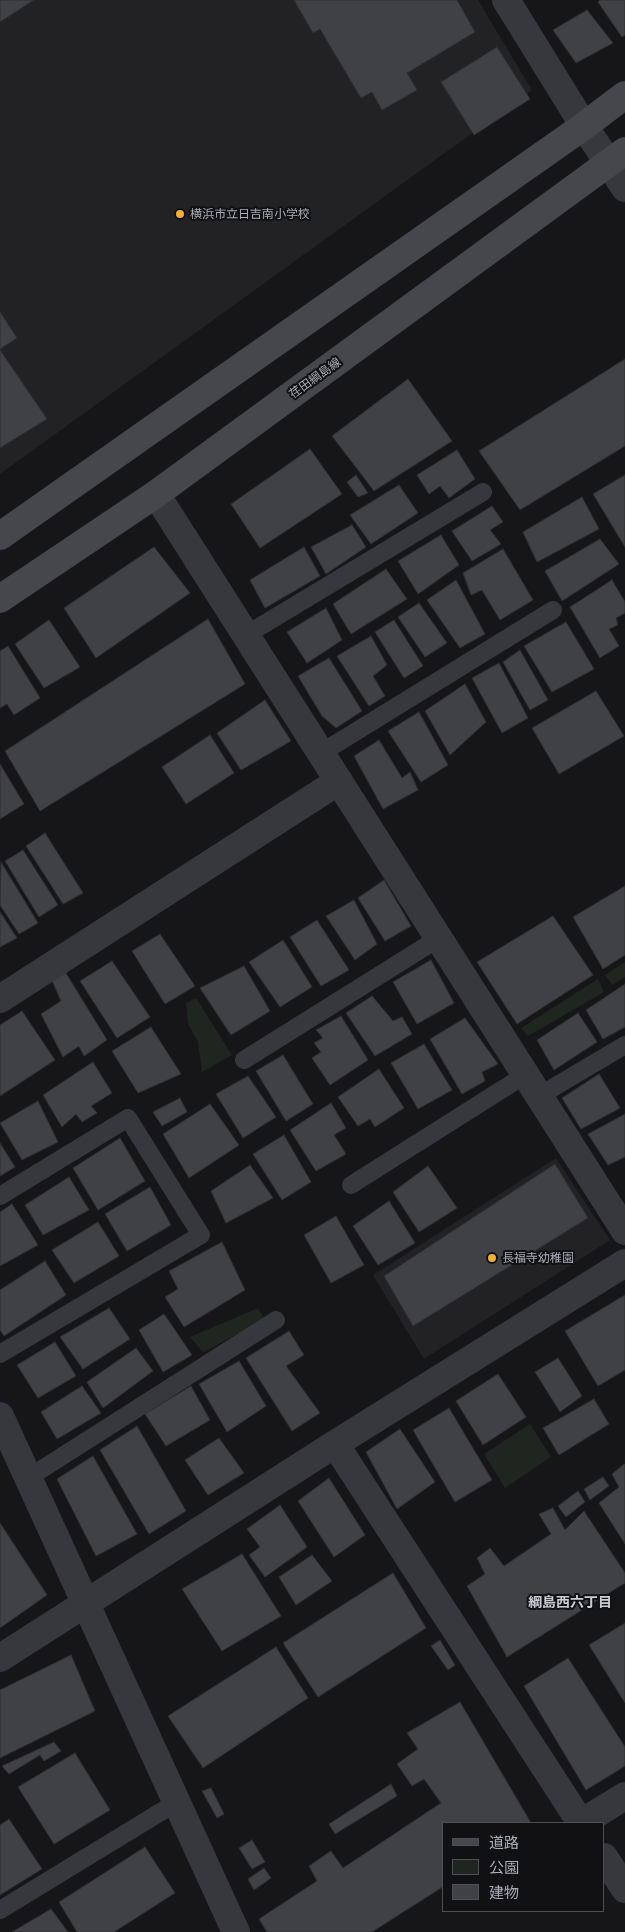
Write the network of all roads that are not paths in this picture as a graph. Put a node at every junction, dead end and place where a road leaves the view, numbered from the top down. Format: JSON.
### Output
{"nodes":[{"id":1,"x":506,"y":0,"type":"edge"},
{"id":2,"x":625,"y":95,"type":"edge"},
{"id":3,"x":584,"y":126,"type":"junction"},
{"id":4,"x":617,"y":157,"type":"edge"},
{"id":5,"x":625,"y":188,"type":"edge"},
{"id":6,"x":483,"y":492,"type":"dead end"},
{"id":7,"x":156,"y":494,"type":"junction"},
{"id":8,"x":0,"y":536,"type":"edge"},
{"id":9,"x":0,"y":599,"type":"edge"},
{"id":10,"x":553,"y":610,"type":"dead end"},
{"id":11,"x":246,"y":635,"type":"junction"},
{"id":12,"x":321,"y":753,"type":"junction"},
{"id":13,"x":339,"y":781,"type":"junction"},
{"id":14,"x":439,"y":938,"type":"junction"},
{"id":15,"x":0,"y":998,"type":"edge"},
{"id":16,"x":625,"y":1045,"type":"edge"},
{"id":17,"x":244,"y":1060,"type":"dead end"},
{"id":18,"x":532,"y":1085,"type":"junction"},
{"id":19,"x":351,"y":1185,"type":"dead end"},
{"id":20,"x":0,"y":1196,"type":"edge"},
{"id":21,"x":625,"y":1232,"type":"edge"},
{"id":22,"x":625,"y":1263,"type":"edge"},
{"id":23,"x":276,"y":1320,"type":"dead end"},
{"id":24,"x":0,"y":1354,"type":"edge"},
{"id":25,"x":0,"y":1416,"type":"edge"},
{"id":26,"x":335,"y":1444,"type":"junction"},
{"id":27,"x":28,"y":1478,"type":"junction"},
{"id":28,"x":86,"y":1604,"type":"junction"},
{"id":29,"x":0,"y":1658,"type":"edge"},
{"id":30,"x":625,"y":1796,"type":"edge"},
{"id":31,"x":177,"y":1802,"type":"junction"},
{"id":32,"x":580,"y":1822,"type":"edge"},
{"id":33,"x":583,"y":1822,"type":"edge"},
{"id":34,"x":605,"y":1859,"type":"edge"},
{"id":35,"x":625,"y":1889,"type":"edge"},
{"id":36,"x":0,"y":1910,"type":"edge"},
{"id":37,"x":236,"y":1932,"type":"edge"}],
"edges":[{"from":1,"to":3,"type":"street"},
{"from":2,"to":3,"type":"main road"},
{"from":3,"to":4,"type":"street"},
{"from":3,"to":8,"type":"main road"},
{"from":4,"to":5,"type":"street"},
{"from":4,"to":7,"type":"main road","name":"荏田綱島線"},
{"from":6,"to":11,"type":"lane"},
{"from":7,"to":9,"type":"main road","name":"荏田綱島線"},
{"from":7,"to":11,"type":"street"},
{"from":10,"to":12,"type":"lane"},
{"from":11,"to":12,"type":"street"},
{"from":12,"to":13,"type":"street"},
{"from":13,"to":14,"type":"street"},
{"from":13,"to":15,"type":"street"},
{"from":14,"to":17,"type":"lane"},
{"from":14,"to":18,"type":"street"},
{"from":16,"to":18,"type":"lane"},
{"from":18,"to":19,"type":"lane"},
{"from":18,"to":21,"type":"street"},
{"from":20,"to":24,"type":"lane"},
{"from":22,"to":26,"type":"street"},
{"from":23,"to":27,"type":"lane"},
{"from":25,"to":27,"type":"street"},
{"from":26,"to":28,"type":"street"},
{"from":26,"to":32,"type":"street"},
{"from":27,"to":28,"type":"street"},
{"from":28,"to":29,"type":"street"},
{"from":28,"to":31,"type":"street"},
{"from":30,"to":33,"type":"street"},
{"from":31,"to":36,"type":"lane"},
{"from":31,"to":37,"type":"street"},
{"from":34,"to":35,"type":"street"}]}
